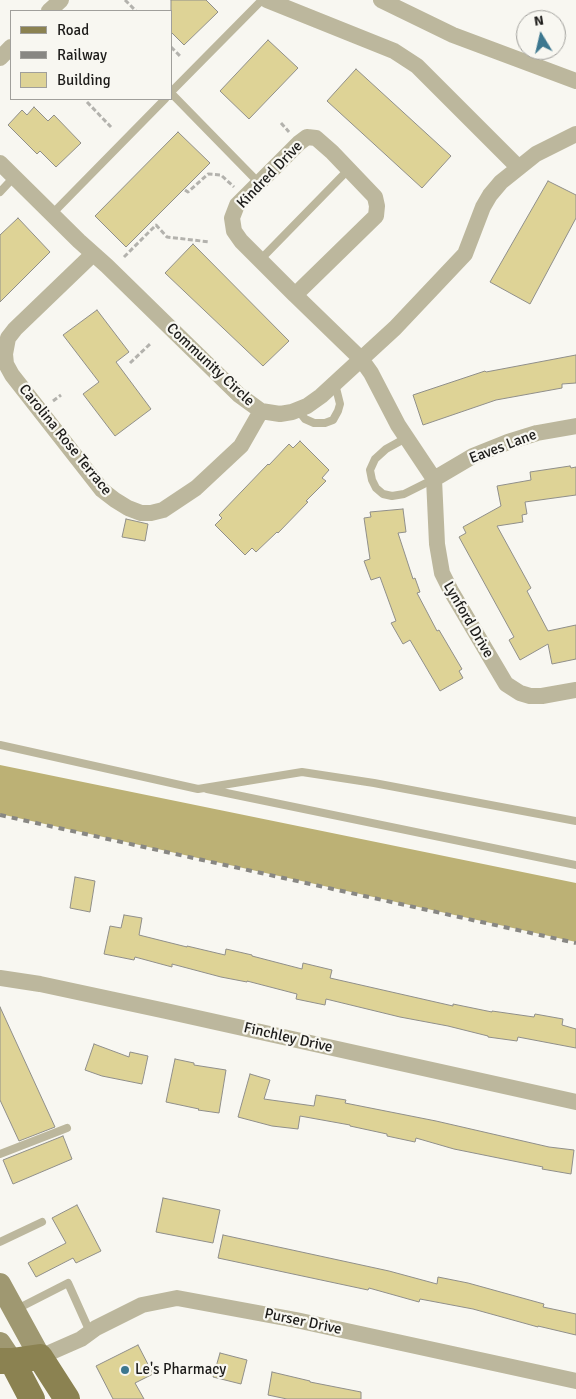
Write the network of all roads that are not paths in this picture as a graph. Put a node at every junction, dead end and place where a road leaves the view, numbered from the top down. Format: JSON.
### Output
{"nodes":[{"id":1,"x":61,"y":0,"type":"edge"},
{"id":2,"x":262,"y":0,"type":"edge"},
{"id":3,"x":267,"y":0,"type":"edge"},
{"id":4,"x":381,"y":0,"type":"edge"},
{"id":5,"x":50,"y":10,"type":"edge"},
{"id":6,"x":10,"y":48,"type":"edge"},
{"id":7,"x":0,"y":58,"type":"edge"},
{"id":8,"x":576,"y":81,"type":"edge"},
{"id":9,"x":172,"y":92,"type":"edge"},
{"id":10,"x":172,"y":94,"type":"edge"},
{"id":11,"x":164,"y":100,"type":"edge"},
{"id":12,"x":576,"y":134,"type":"edge"},
{"id":13,"x":0,"y":163,"type":"edge"},
{"id":14,"x":518,"y":167,"type":"junction"},
{"id":15,"x":349,"y":170,"type":"junction"},
{"id":16,"x":14,"y":177,"type":"junction"},
{"id":17,"x":259,"y":183,"type":"junction"},
{"id":18,"x":0,"y":192,"type":"edge"},
{"id":19,"x":52,"y":214,"type":"junction"},
{"id":20,"x":93,"y":254,"type":"junction"},
{"id":21,"x":260,"y":260,"type":"junction"},
{"id":22,"x":295,"y":295,"type":"junction"},
{"id":23,"x":361,"y":358,"type":"junction"},
{"id":24,"x":335,"y":384,"type":"junction"},
{"id":25,"x":298,"y":410,"type":"junction"},
{"id":26,"x":261,"y":411,"type":"junction"},
{"id":27,"x":576,"y":426,"type":"edge"},
{"id":28,"x":406,"y":438,"type":"junction"},
{"id":29,"x":434,"y":479,"type":"junction"},
{"id":30,"x":576,"y":690,"type":"edge"},
{"id":31,"x":0,"y":745,"type":"edge"},
{"id":32,"x":203,"y":788,"type":"junction"},
{"id":33,"x":576,"y":821,"type":"edge"},
{"id":34,"x":576,"y":865,"type":"edge"},
{"id":35,"x":0,"y":978,"type":"edge"},
{"id":36,"x":576,"y":1102,"type":"edge"},
{"id":37,"x":67,"y":1128,"type":"dead end"},
{"id":38,"x":0,"y":1154,"type":"edge"},
{"id":39,"x":42,"y":1222,"type":"dead end"},
{"id":40,"x":0,"y":1242,"type":"edge"},
{"id":41,"x":0,"y":1284,"type":"edge"},
{"id":42,"x":16,"y":1310,"type":"junction"},
{"id":43,"x":90,"y":1332,"type":"junction"},
{"id":44,"x":4,"y":1355,"type":"edge"},
{"id":45,"x":40,"y":1356,"type":"junction"},
{"id":46,"x":576,"y":1381,"type":"edge"},
{"id":47,"x":32,"y":1399,"type":"edge"},
{"id":48,"x":67,"y":1399,"type":"edge"}],
"edges":[{"from":1,"to":5,"type":"street"},
{"from":2,"to":9,"type":"lane"},
{"from":3,"to":14,"type":"street"},
{"from":4,"to":8,"type":"street"},
{"from":6,"to":7,"type":"street"},
{"from":10,"to":17,"type":"lane"},
{"from":11,"to":19,"type":"lane"},
{"from":12,"to":14,"type":"street","name":"Community Circle"},
{"from":13,"to":16,"type":"street","name":"Community Circle"},
{"from":14,"to":23,"type":"street","name":"Community Circle"},
{"from":15,"to":17,"type":"street","name":"Kindred Drive"},
{"from":15,"to":21,"type":"lane"},
{"from":15,"to":22,"type":"street","name":"Kindred Drive"},
{"from":16,"to":18,"type":"lane"},
{"from":16,"to":19,"type":"street","name":"Community Circle"},
{"from":17,"to":21,"type":"street","name":"Kindred Drive"},
{"from":19,"to":20,"type":"street","name":"Community Circle"},
{"from":20,"to":26,"type":"street","name":"Community Circle"},
{"from":20,"to":26,"type":"street","name":"Carolina Rose Terrace"},
{"from":21,"to":22,"type":"street","name":"Kindred Drive"},
{"from":22,"to":23,"type":"street","name":"Kindred Drive"},
{"from":23,"to":24,"type":"street","name":"Community Circle"},
{"from":23,"to":28,"type":"street","name":"Kindred Drive"},
{"from":24,"to":25,"type":"street","name":"Community Circle"},
{"from":24,"to":25,"type":"lane"},
{"from":25,"to":26,"type":"street","name":"Community Circle"},
{"from":27,"to":29,"type":"street","name":"Eaves Lane"},
{"from":28,"to":29,"type":"street","name":"Kindred Drive"},
{"from":28,"to":29,"type":"lane"},
{"from":29,"to":30,"type":"street","name":"Lynford Drive"},
{"from":31,"to":32,"type":"lane"},
{"from":32,"to":33,"type":"lane"},
{"from":32,"to":34,"type":"lane"},
{"from":35,"to":36,"type":"street","name":"Finchley Drive"},
{"from":37,"to":38,"type":"lane"},
{"from":39,"to":40,"type":"lane"},
{"from":41,"to":42,"type":"main road"},
{"from":42,"to":43,"type":"lane"},
{"from":42,"to":45,"type":"main road"},
{"from":43,"to":45,"type":"street","name":"Purser Drive"},
{"from":43,"to":46,"type":"street","name":"Purser Drive"},
{"from":44,"to":45,"type":"main road"},
{"from":44,"to":47,"type":"main road"},
{"from":45,"to":48,"type":"main road"}]}
